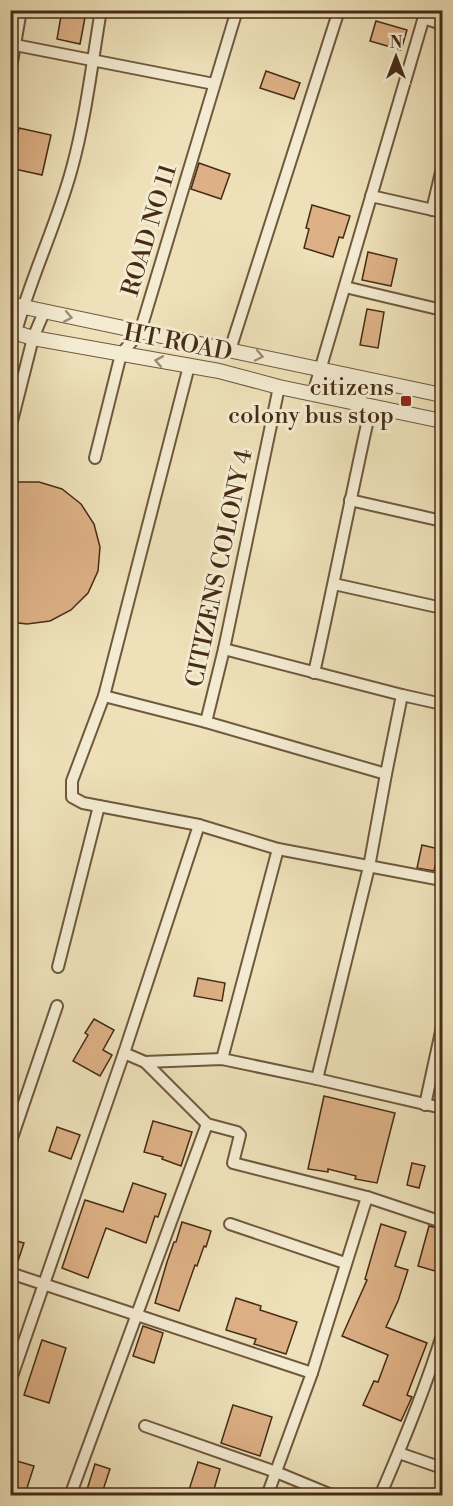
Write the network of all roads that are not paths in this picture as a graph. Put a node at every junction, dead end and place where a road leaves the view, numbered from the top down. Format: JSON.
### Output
{"nodes":[{"id":1,"x":21,"y":10,"type":"edge"},
{"id":2,"x":101,"y":10,"type":"edge"},
{"id":3,"x":237,"y":10,"type":"edge"},
{"id":4,"x":339,"y":10,"type":"edge"},
{"id":5,"x":424,"y":14,"type":"edge"},
{"id":6,"x":442,"y":24,"type":"edge"},
{"id":7,"x":13,"y":44,"type":"edge"},
{"id":8,"x":92,"y":60,"type":"junction"},
{"id":9,"x":10,"y":73,"type":"edge"},
{"id":10,"x":214,"y":84,"type":"junction"},
{"id":11,"x":442,"y":168,"type":"edge"},
{"id":12,"x":371,"y":196,"type":"junction"},
{"id":13,"x":437,"y":211,"type":"edge"},
{"id":14,"x":345,"y":287,"type":"junction"},
{"id":15,"x":17,"y":306,"type":"edge"},
{"id":16,"x":442,"y":310,"type":"edge"},
{"id":17,"x":44,"y":312,"type":"junction"},
{"id":18,"x":13,"y":332,"type":"edge"},
{"id":19,"x":140,"y":332,"type":"junction"},
{"id":20,"x":33,"y":338,"type":"junction"},
{"id":21,"x":230,"y":350,"type":"junction"},
{"id":22,"x":121,"y":354,"type":"junction"},
{"id":23,"x":189,"y":366,"type":"junction"},
{"id":24,"x":321,"y":369,"type":"junction"},
{"id":25,"x":279,"y":387,"type":"junction"},
{"id":26,"x":314,"y":394,"type":"junction"},
{"id":27,"x":442,"y":395,"type":"edge"},
{"id":28,"x":371,"y":406,"type":"junction"},
{"id":29,"x":442,"y":421,"type":"edge"},
{"id":30,"x":10,"y":429,"type":"edge"},
{"id":31,"x":95,"y":458,"type":"dead end"},
{"id":32,"x":350,"y":500,"type":"junction"},
{"id":33,"x":442,"y":521,"type":"edge"},
{"id":34,"x":334,"y":584,"type":"junction"},
{"id":35,"x":442,"y":608,"type":"edge"},
{"id":36,"x":224,"y":649,"type":"junction"},
{"id":37,"x":314,"y":673,"type":"junction"},
{"id":38,"x":402,"y":695,"type":"junction"},
{"id":39,"x":105,"y":696,"type":"junction"},
{"id":40,"x":442,"y":704,"type":"edge"},
{"id":41,"x":206,"y":722,"type":"junction"},
{"id":42,"x":386,"y":774,"type":"junction"},
{"id":43,"x":99,"y":806,"type":"junction"},
{"id":44,"x":199,"y":825,"type":"junction"},
{"id":45,"x":278,"y":849,"type":"junction"},
{"id":46,"x":369,"y":867,"type":"junction"},
{"id":47,"x":442,"y":880,"type":"edge"},
{"id":48,"x":58,"y":967,"type":"dead end"},
{"id":49,"x":57,"y":1006,"type":"dead end"},
{"id":50,"x":442,"y":1027,"type":"edge"},
{"id":51,"x":124,"y":1053,"type":"junction"},
{"id":52,"x":222,"y":1059,"type":"junction"},
{"id":53,"x":145,"y":1062,"type":"junction"},
{"id":54,"x":317,"y":1079,"type":"junction"},
{"id":55,"x":425,"y":1105,"type":"junction"},
{"id":56,"x":442,"y":1108,"type":"edge"},
{"id":57,"x":207,"y":1124,"type":"junction"},
{"id":58,"x":10,"y":1144,"type":"edge"},
{"id":59,"x":367,"y":1197,"type":"junction"},
{"id":60,"x":442,"y":1222,"type":"edge"},
{"id":61,"x":230,"y":1224,"type":"dead end"},
{"id":62,"x":345,"y":1263,"type":"junction"},
{"id":63,"x":10,"y":1273,"type":"edge"},
{"id":64,"x":44,"y":1284,"type":"junction"},
{"id":65,"x":137,"y":1315,"type":"junction"},
{"id":66,"x":442,"y":1335,"type":"edge"},
{"id":67,"x":439,"y":1359,"type":"edge"},
{"id":68,"x":312,"y":1373,"type":"junction"},
{"id":69,"x":10,"y":1382,"type":"edge"},
{"id":70,"x":145,"y":1426,"type":"dead end"},
{"id":71,"x":399,"y":1453,"type":"junction"},
{"id":72,"x":442,"y":1468,"type":"edge"},
{"id":73,"x":276,"y":1472,"type":"junction"},
{"id":74,"x":70,"y":1496,"type":"edge"},
{"id":75,"x":267,"y":1496,"type":"edge"},
{"id":76,"x":334,"y":1496,"type":"edge"},
{"id":77,"x":380,"y":1496,"type":"edge"}],
"edges":[{"from":1,"to":7,"type":"street"},
{"from":2,"to":8,"type":"street"},
{"from":3,"to":10,"type":"street","name":"ROAD NO 11"},
{"from":4,"to":21,"type":"street"},
{"from":5,"to":6,"type":"street"},
{"from":5,"to":12,"type":"street"},
{"from":7,"to":8,"type":"street"},
{"from":7,"to":9,"type":"street"},
{"from":8,"to":10,"type":"street"},
{"from":8,"to":15,"type":"street"},
{"from":10,"to":19,"type":"street","name":"ROAD NO 11"},
{"from":11,"to":13,"type":"street"},
{"from":12,"to":13,"type":"street"},
{"from":12,"to":14,"type":"street"},
{"from":14,"to":16,"type":"street"},
{"from":14,"to":24,"type":"street"},
{"from":15,"to":17,"type":"street","name":"HT ROAD"},
{"from":15,"to":18,"type":"street"},
{"from":17,"to":19,"type":"street","name":"HT ROAD","one_way":true},
{"from":17,"to":20,"type":"street"},
{"from":18,"to":20,"type":"street","name":"HT ROAD"},
{"from":19,"to":21,"type":"street","name":"HT ROAD"},
{"from":19,"to":22,"type":"street","name":"ROAD NO 11"},
{"from":20,"to":22,"type":"street","name":"HT ROAD"},
{"from":20,"to":30,"type":"street"},
{"from":21,"to":24,"type":"street","name":"HT ROAD","one_way":true},
{"from":23,"to":22,"type":"street","name":"HT ROAD","one_way":true},
{"from":22,"to":31,"type":"street","name":"ROAD NO 11"},
{"from":23,"to":25,"type":"street","name":"HT ROAD"},
{"from":23,"to":39,"type":"street"},
{"from":24,"to":26,"type":"street"},
{"from":24,"to":27,"type":"street","name":"HT ROAD"},
{"from":25,"to":26,"type":"street","name":"HT ROAD"},
{"from":25,"to":36,"type":"street","name":"CITIZENS COLONY 4"},
{"from":26,"to":28,"type":"street","name":"HT ROAD"},
{"from":28,"to":29,"type":"street","name":"HT ROAD"},
{"from":28,"to":32,"type":"street"},
{"from":32,"to":33,"type":"street"},
{"from":32,"to":34,"type":"street"},
{"from":34,"to":35,"type":"street"},
{"from":34,"to":37,"type":"street"},
{"from":36,"to":37,"type":"street"},
{"from":36,"to":41,"type":"street","name":"CITIZENS COLONY 4"},
{"from":37,"to":38,"type":"street"},
{"from":38,"to":40,"type":"street"},
{"from":38,"to":42,"type":"street"},
{"from":39,"to":41,"type":"street"},
{"from":39,"to":43,"type":"street"},
{"from":41,"to":42,"type":"street"},
{"from":42,"to":46,"type":"street"},
{"from":43,"to":44,"type":"street"},
{"from":43,"to":48,"type":"street"},
{"from":44,"to":45,"type":"street"},
{"from":44,"to":51,"type":"street"},
{"from":45,"to":46,"type":"street"},
{"from":45,"to":52,"type":"street"},
{"from":46,"to":47,"type":"street"},
{"from":46,"to":54,"type":"street"},
{"from":49,"to":58,"type":"street"},
{"from":50,"to":55,"type":"street"},
{"from":51,"to":53,"type":"street"},
{"from":51,"to":64,"type":"street"},
{"from":52,"to":53,"type":"street"},
{"from":52,"to":54,"type":"street"},
{"from":53,"to":57,"type":"street"},
{"from":54,"to":55,"type":"street"},
{"from":55,"to":56,"type":"street"},
{"from":57,"to":59,"type":"street"},
{"from":57,"to":65,"type":"street"},
{"from":59,"to":60,"type":"street"},
{"from":59,"to":62,"type":"street"},
{"from":61,"to":62,"type":"street"},
{"from":62,"to":68,"type":"street"},
{"from":63,"to":64,"type":"street"},
{"from":64,"to":65,"type":"street"},
{"from":64,"to":69,"type":"street"},
{"from":65,"to":68,"type":"street"},
{"from":65,"to":74,"type":"street"},
{"from":66,"to":67,"type":"street"},
{"from":67,"to":71,"type":"street"},
{"from":68,"to":73,"type":"street"},
{"from":70,"to":73,"type":"street"},
{"from":71,"to":72,"type":"street"},
{"from":71,"to":77,"type":"street"},
{"from":73,"to":75,"type":"street"},
{"from":73,"to":76,"type":"street"}]}
